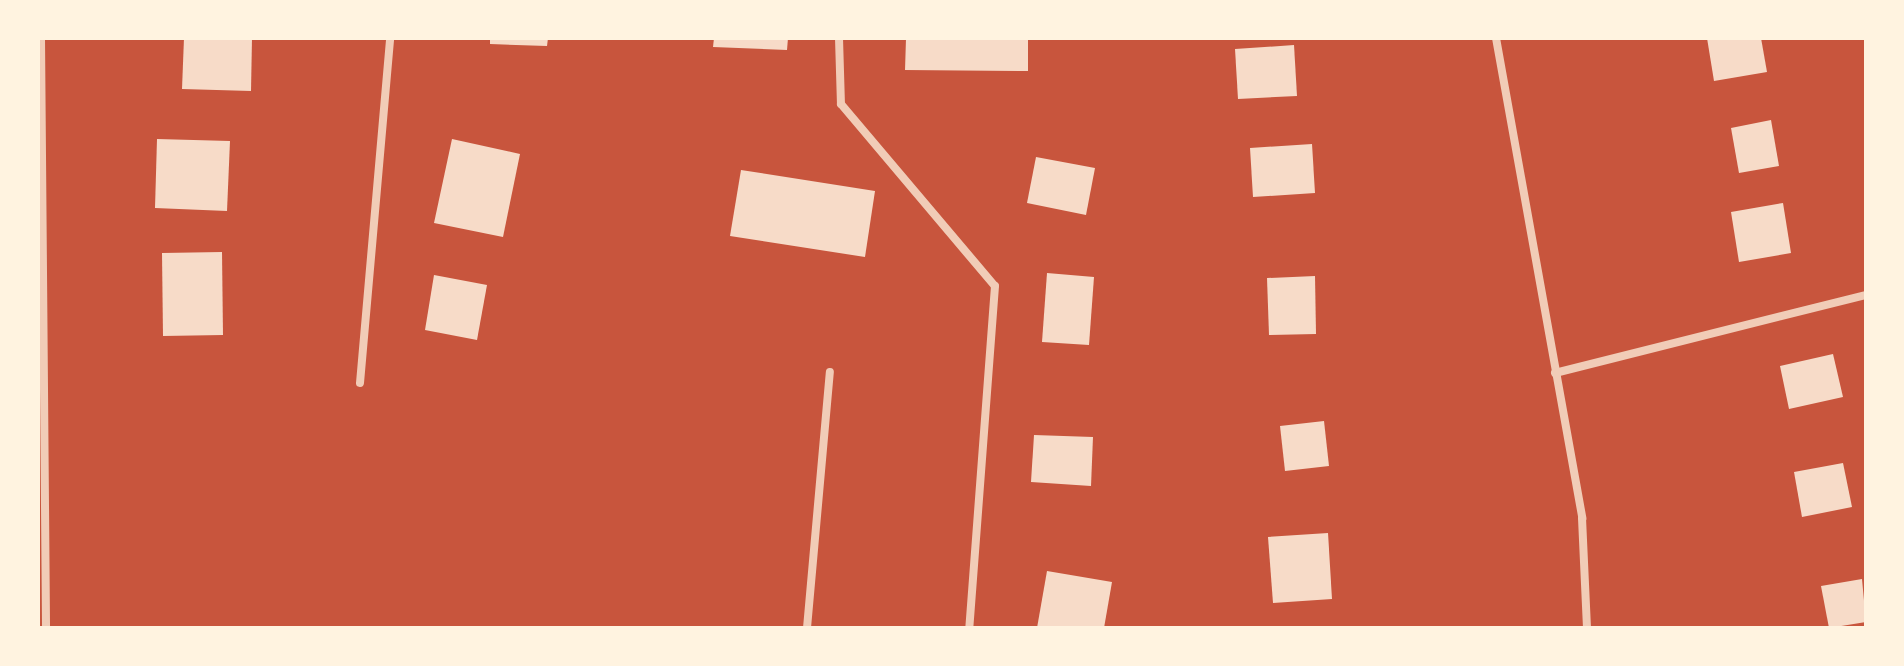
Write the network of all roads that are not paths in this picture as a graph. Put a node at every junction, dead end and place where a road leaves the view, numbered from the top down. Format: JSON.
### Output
{"nodes":[{"id":1,"x":41,"y":38,"type":"edge"},
{"id":2,"x":390,"y":38,"type":"edge"},
{"id":3,"x":839,"y":38,"type":"edge"},
{"id":4,"x":1496,"y":38,"type":"edge"},
{"id":5,"x":1866,"y":295,"type":"edge"},
{"id":6,"x":830,"y":372,"type":"dead end"},
{"id":7,"x":1555,"y":373,"type":"junction"},
{"id":8,"x":360,"y":383,"type":"dead end"},
{"id":9,"x":46,"y":628,"type":"edge"},
{"id":10,"x":807,"y":628,"type":"edge"},
{"id":11,"x":969,"y":628,"type":"edge"},
{"id":12,"x":1587,"y":628,"type":"edge"}],
"edges":[{"from":1,"to":9,"type":"street"},
{"from":2,"to":8,"type":"street"},
{"from":3,"to":11,"type":"street"},
{"from":4,"to":7,"type":"street"},
{"from":5,"to":7,"type":"street"},
{"from":6,"to":10,"type":"street"},
{"from":7,"to":12,"type":"street"}]}
